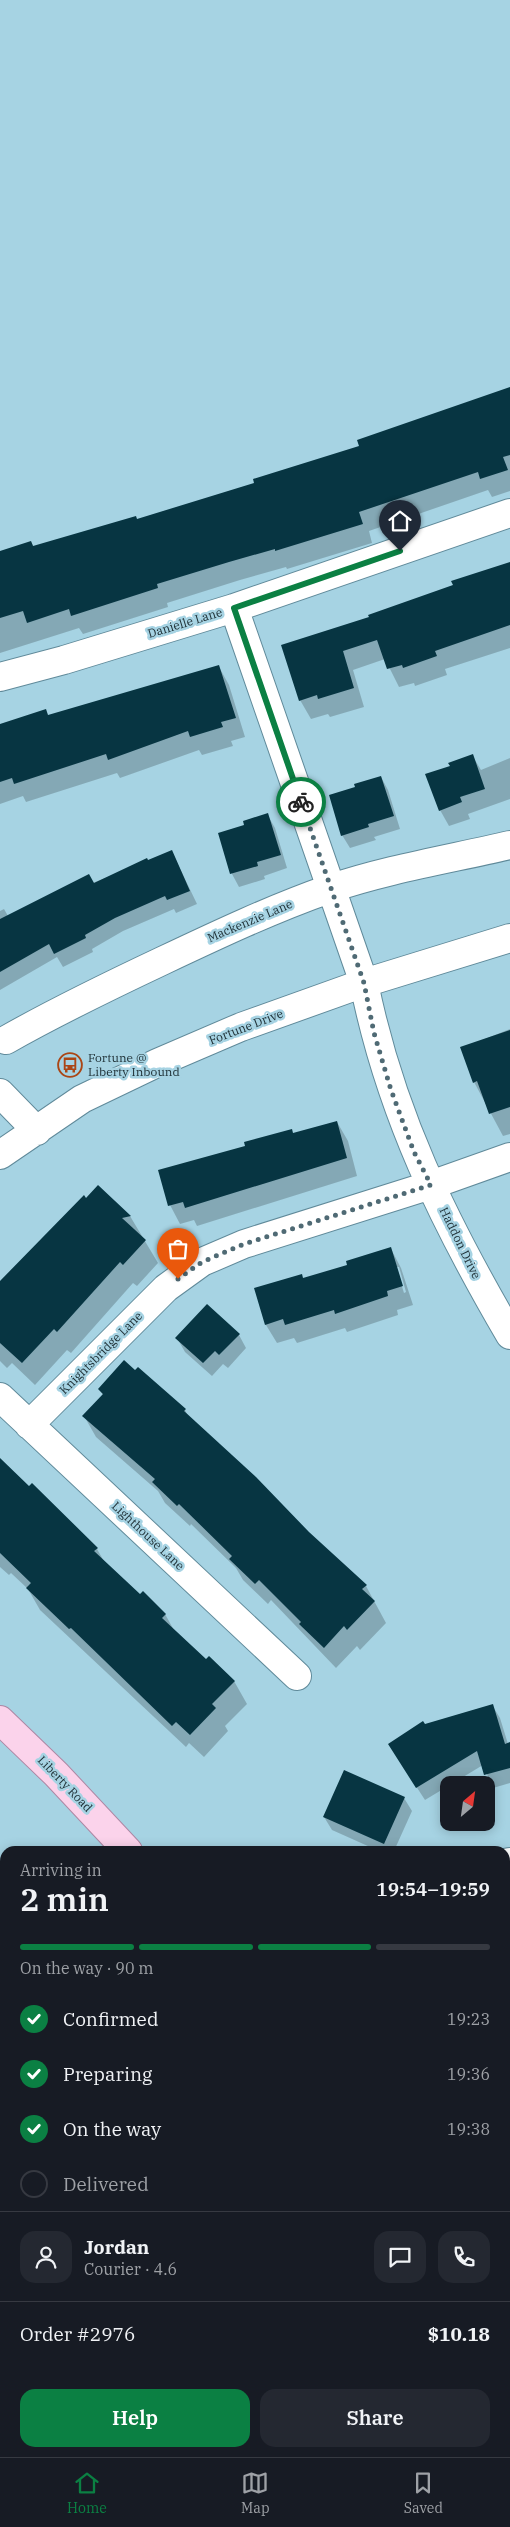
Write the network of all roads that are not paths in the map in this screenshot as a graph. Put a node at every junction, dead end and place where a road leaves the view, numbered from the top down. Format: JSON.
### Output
{"nodes":[{"id":1,"x":510,"y":513,"type":"edge"},
{"id":2,"x":234,"y":608,"type":"junction"},
{"id":3,"x":0,"y":677,"type":"edge"},
{"id":4,"x":510,"y":845,"type":"edge"},
{"id":5,"x":331,"y":889,"type":"junction"},
{"id":6,"x":510,"y":938,"type":"edge"},
{"id":7,"x":364,"y":983,"type":"junction"},
{"id":8,"x":6,"y":1040,"type":"dead end"},
{"id":9,"x":0,"y":1093,"type":"edge"},
{"id":10,"x":37,"y":1130,"type":"junction"},
{"id":11,"x":0,"y":1155,"type":"edge"},
{"id":12,"x":510,"y":1157,"type":"edge"},
{"id":13,"x":431,"y":1185,"type":"junction"},
{"id":14,"x":510,"y":1335,"type":"edge"},
{"id":15,"x":0,"y":1397,"type":"edge"},
{"id":16,"x":30,"y":1425,"type":"junction"},
{"id":17,"x":297,"y":1676,"type":"dead end"},
{"id":18,"x":0,"y":1720,"type":"edge"},
{"id":19,"x":123,"y":1846,"type":"edge"}],
"edges":[{"from":1,"to":2,"type":"street","name":"Danielle Lane"},
{"from":2,"to":3,"type":"street","name":"Danielle Lane"},
{"from":2,"to":5,"type":"street","name":"Haddon Drive"},
{"from":4,"to":5,"type":"street","name":"Mackenzie Lane"},
{"from":5,"to":7,"type":"street","name":"Haddon Drive"},
{"from":5,"to":8,"type":"street","name":"Mackenzie Lane"},
{"from":6,"to":7,"type":"street","name":"Fortune Drive"},
{"from":7,"to":10,"type":"street","name":"Fortune Drive"},
{"from":7,"to":13,"type":"street","name":"Haddon Drive"},
{"from":9,"to":10,"type":"street"},
{"from":10,"to":11,"type":"street","name":"Fortune Drive"},
{"from":12,"to":13,"type":"street","name":"Knightsbridge Lane"},
{"from":13,"to":14,"type":"street","name":"Haddon Drive"},
{"from":13,"to":16,"type":"street","name":"Knightsbridge Lane"},
{"from":15,"to":16,"type":"street","name":"Lighthouse Lane"},
{"from":16,"to":17,"type":"street","name":"Lighthouse Lane"},
{"from":18,"to":19,"type":"main road","name":"Liberty Road"}]}
